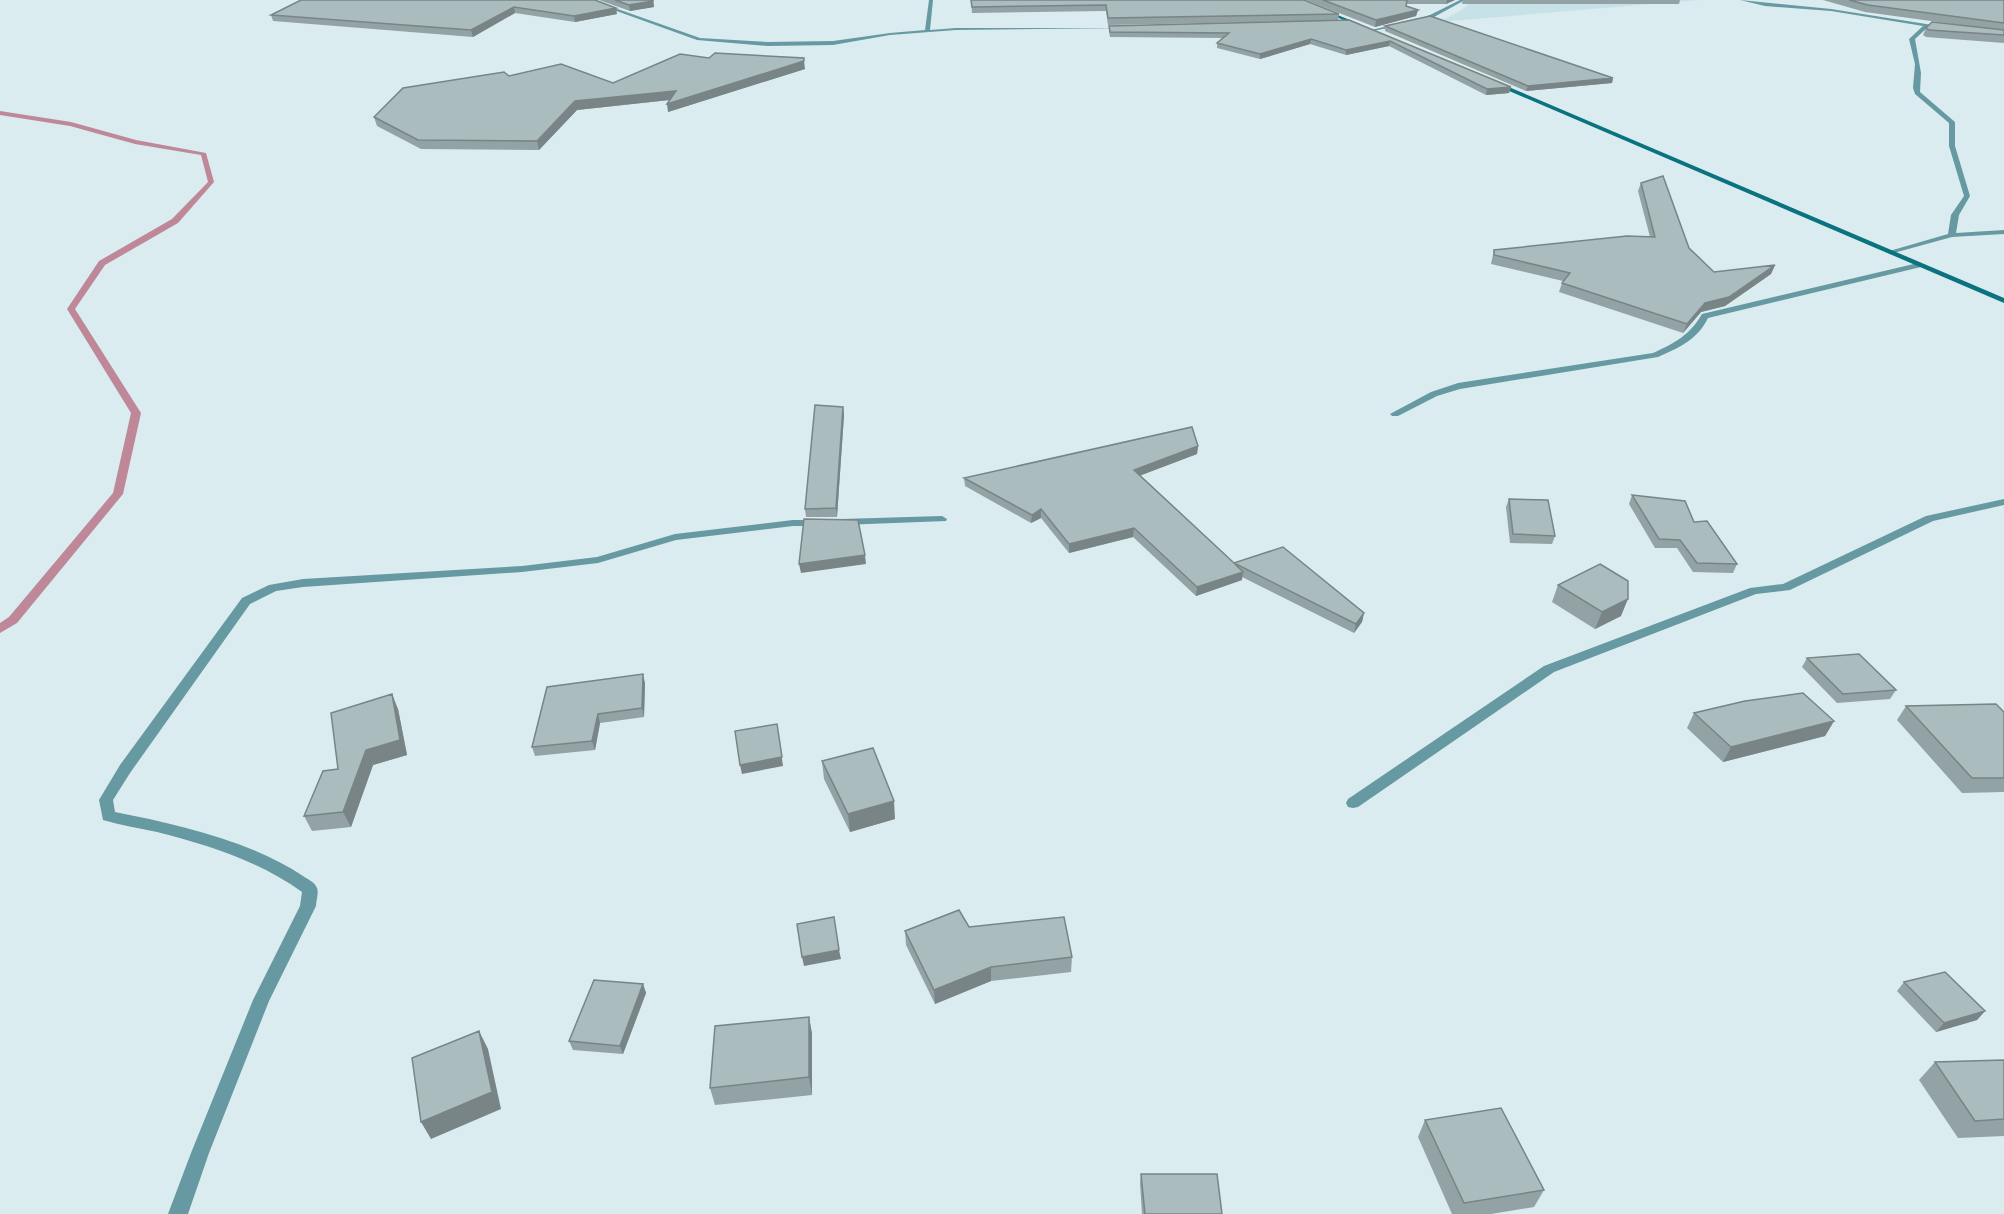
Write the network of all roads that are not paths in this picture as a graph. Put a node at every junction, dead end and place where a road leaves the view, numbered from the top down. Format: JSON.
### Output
{"nodes":[{"id":1,"x":588,"y":0,"type":"edge"},
{"id":2,"x":931,"y":0,"type":"edge"},
{"id":3,"x":1296,"y":0,"type":"edge"},
{"id":4,"x":1462,"y":0,"type":"edge"},
{"id":5,"x":1742,"y":0,"type":"edge"},
{"id":6,"x":1352,"y":22,"type":"junction"},
{"id":7,"x":1329,"y":23,"type":"edge"},
{"id":8,"x":1926,"y":26,"type":"junction"},
{"id":9,"x":1134,"y":28,"type":"edge"},
{"id":10,"x":1950,"y":29,"type":"edge"},
{"id":11,"x":1373,"y":30,"type":"junction"},
{"id":12,"x":927,"y":31,"type":"junction"},
{"id":13,"x":1383,"y":34,"type":"edge"},
{"id":14,"x":1485,"y":79,"type":"edge"},
{"id":15,"x":2004,"y":232,"type":"edge"},
{"id":16,"x":1952,"y":236,"type":"junction"},
{"id":17,"x":1890,"y":252,"type":"junction"},
{"id":18,"x":1918,"y":265,"type":"junction"},
{"id":19,"x":2004,"y":302,"type":"edge"},
{"id":20,"x":1395,"y":414,"type":"dead end"},
{"id":21,"x":2004,"y":502,"type":"edge"},
{"id":22,"x":942,"y":519,"type":"dead end"},
{"id":23,"x":1353,"y":803,"type":"dead end"},
{"id":24,"x":178,"y":1214,"type":"edge"}],
"edges":[{"from":1,"to":12,"type":"street"},
{"from":2,"to":12,"type":"street"},
{"from":3,"to":6,"type":"street"},
{"from":4,"to":11,"type":"street"},
{"from":5,"to":8,"type":"street"},
{"from":6,"to":7,"type":"street"},
{"from":6,"to":11,"type":"street"},
{"from":8,"to":10,"type":"street"},
{"from":8,"to":16,"type":"street"},
{"from":9,"to":12,"type":"street"},
{"from":11,"to":13,"type":"street"},
{"from":14,"to":17,"type":"street"},
{"from":15,"to":16,"type":"street"},
{"from":16,"to":17,"type":"street"},
{"from":17,"to":18,"type":"street"},
{"from":18,"to":19,"type":"street"},
{"from":18,"to":20,"type":"street"},
{"from":21,"to":23,"type":"street"},
{"from":22,"to":24,"type":"street"}]}
